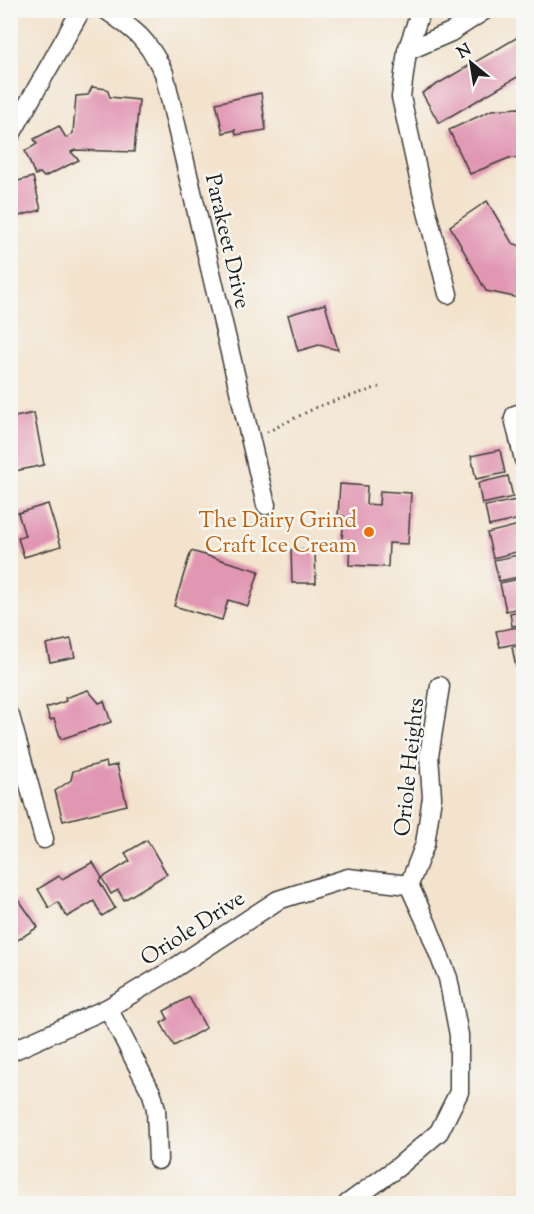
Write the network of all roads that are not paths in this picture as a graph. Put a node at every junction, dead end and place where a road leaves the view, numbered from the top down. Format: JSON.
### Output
{"nodes":[{"id":1,"x":81,"y":10,"type":"edge"},
{"id":2,"x":106,"y":10,"type":"edge"},
{"id":3,"x":421,"y":10,"type":"edge"},
{"id":4,"x":485,"y":10,"type":"edge"},
{"id":5,"x":407,"y":51,"type":"junction"},
{"id":6,"x":10,"y":136,"type":"edge"},
{"id":7,"x":448,"y":294,"type":"dead end"},
{"id":8,"x":519,"y":415,"type":"edge"},
{"id":9,"x":524,"y":460,"type":"edge"},
{"id":10,"x":266,"y":505,"type":"dead end"},
{"id":11,"x":440,"y":687,"type":"dead end"},
{"id":12,"x":10,"y":716,"type":"edge"},
{"id":13,"x":44,"y":839,"type":"dead end"},
{"id":14,"x":409,"y":885,"type":"junction"},
{"id":15,"x":108,"y":1008,"type":"junction"},
{"id":16,"x":10,"y":1052,"type":"edge"},
{"id":17,"x":158,"y":1160,"type":"dead end"},
{"id":18,"x":346,"y":1203,"type":"edge"}],
"edges":[{"from":1,"to":6,"type":"street"},
{"from":2,"to":10,"type":"street","name":"Parakeet Drive"},
{"from":3,"to":5,"type":"street"},
{"from":4,"to":5,"type":"street"},
{"from":5,"to":7,"type":"street"},
{"from":8,"to":9,"type":"street"},
{"from":11,"to":14,"type":"street","name":"Oriole Heights"},
{"from":12,"to":13,"type":"street"},
{"from":14,"to":15,"type":"street","name":"Oriole Drive"},
{"from":14,"to":18,"type":"street"},
{"from":15,"to":16,"type":"street","name":"Oriole Drive"},
{"from":15,"to":17,"type":"street"}]}
